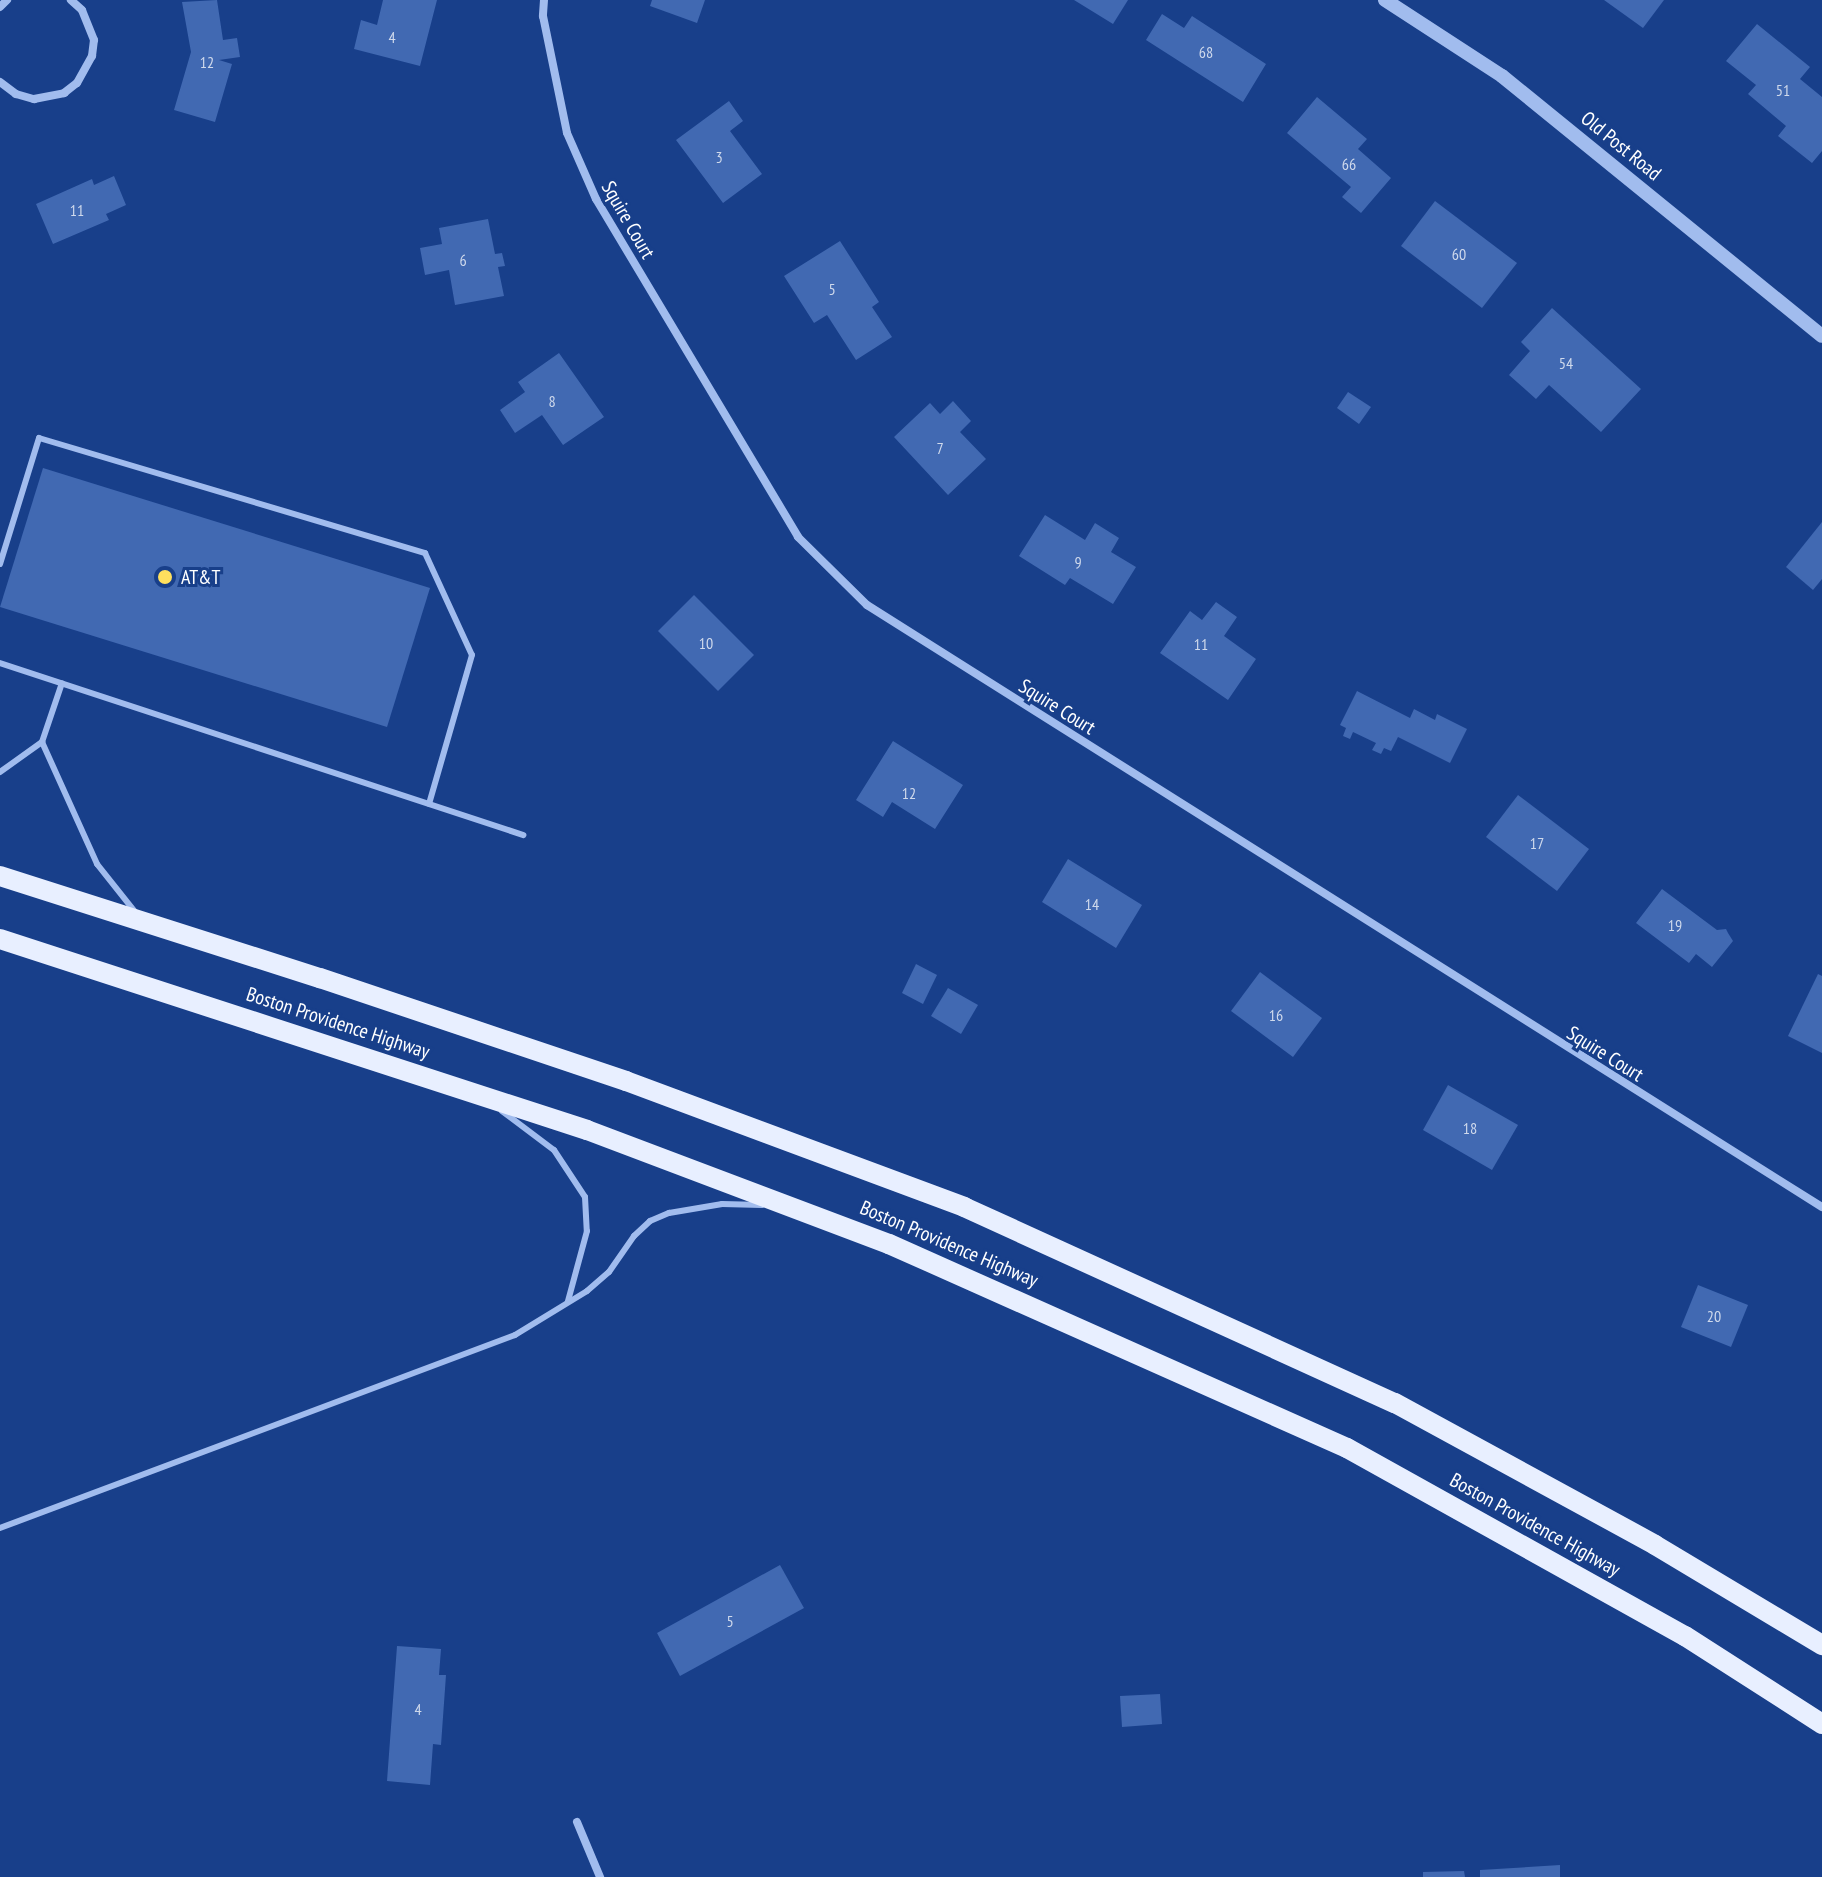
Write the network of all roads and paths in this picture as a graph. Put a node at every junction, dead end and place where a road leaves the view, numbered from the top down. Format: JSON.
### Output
{"nodes":[{"id":1,"x":71,"y":0,"type":"edge"},
{"id":2,"x":544,"y":0,"type":"edge"},
{"id":3,"x":1385,"y":0,"type":"edge"},
{"id":4,"x":0,"y":82,"type":"edge"},
{"id":5,"x":1822,"y":336,"type":"edge"},
{"id":6,"x":0,"y":564,"type":"edge"},
{"id":7,"x":0,"y":663,"type":"edge"},
{"id":8,"x":62,"y":683,"type":"junction"},
{"id":9,"x":42,"y":742,"type":"junction"},
{"id":10,"x":0,"y":772,"type":"edge"},
{"id":11,"x":429,"y":804,"type":"junction"},
{"id":12,"x":523,"y":835,"type":"dead end"},
{"id":13,"x":0,"y":876,"type":"edge"},
{"id":14,"x":142,"y":921,"type":"junction"},
{"id":15,"x":0,"y":939,"type":"edge"},
{"id":16,"x":476,"y":1093,"type":"junction"},
{"id":17,"x":795,"y":1207,"type":"junction"},
{"id":18,"x":1822,"y":1207,"type":"edge"},
{"id":19,"x":568,"y":1301,"type":"junction"},
{"id":20,"x":0,"y":1528,"type":"edge"},
{"id":21,"x":1822,"y":1645,"type":"edge"},
{"id":22,"x":1822,"y":1724,"type":"edge"},
{"id":23,"x":577,"y":1822,"type":"dead end"},
{"id":24,"x":600,"y":1877,"type":"edge"}],
"edges":[{"from":1,"to":4,"type":"street"},
{"from":2,"to":18,"type":"street","name":"Squire Court"},
{"from":3,"to":5,"type":"street","name":"Old Post Road"},
{"from":6,"to":11,"type":"lane"},
{"from":7,"to":8,"type":"lane"},
{"from":8,"to":9,"type":"lane"},
{"from":8,"to":11,"type":"lane"},
{"from":9,"to":10,"type":"lane"},
{"from":9,"to":14,"type":"lane"},
{"from":11,"to":12,"type":"lane"},
{"from":13,"to":14,"type":"main road","name":"Boston Providence Highway"},
{"from":14,"to":21,"type":"main road","name":"Boston Providence Highway"},
{"from":15,"to":16,"type":"main road","name":"Boston Providence Highway"},
{"from":16,"to":17,"type":"main road","name":"Boston Providence Highway"},
{"from":16,"to":19,"type":"lane"},
{"from":17,"to":19,"type":"lane"},
{"from":17,"to":22,"type":"main road","name":"Boston Providence Highway"},
{"from":19,"to":20,"type":"lane"},
{"from":23,"to":24,"type":"street"}]}
